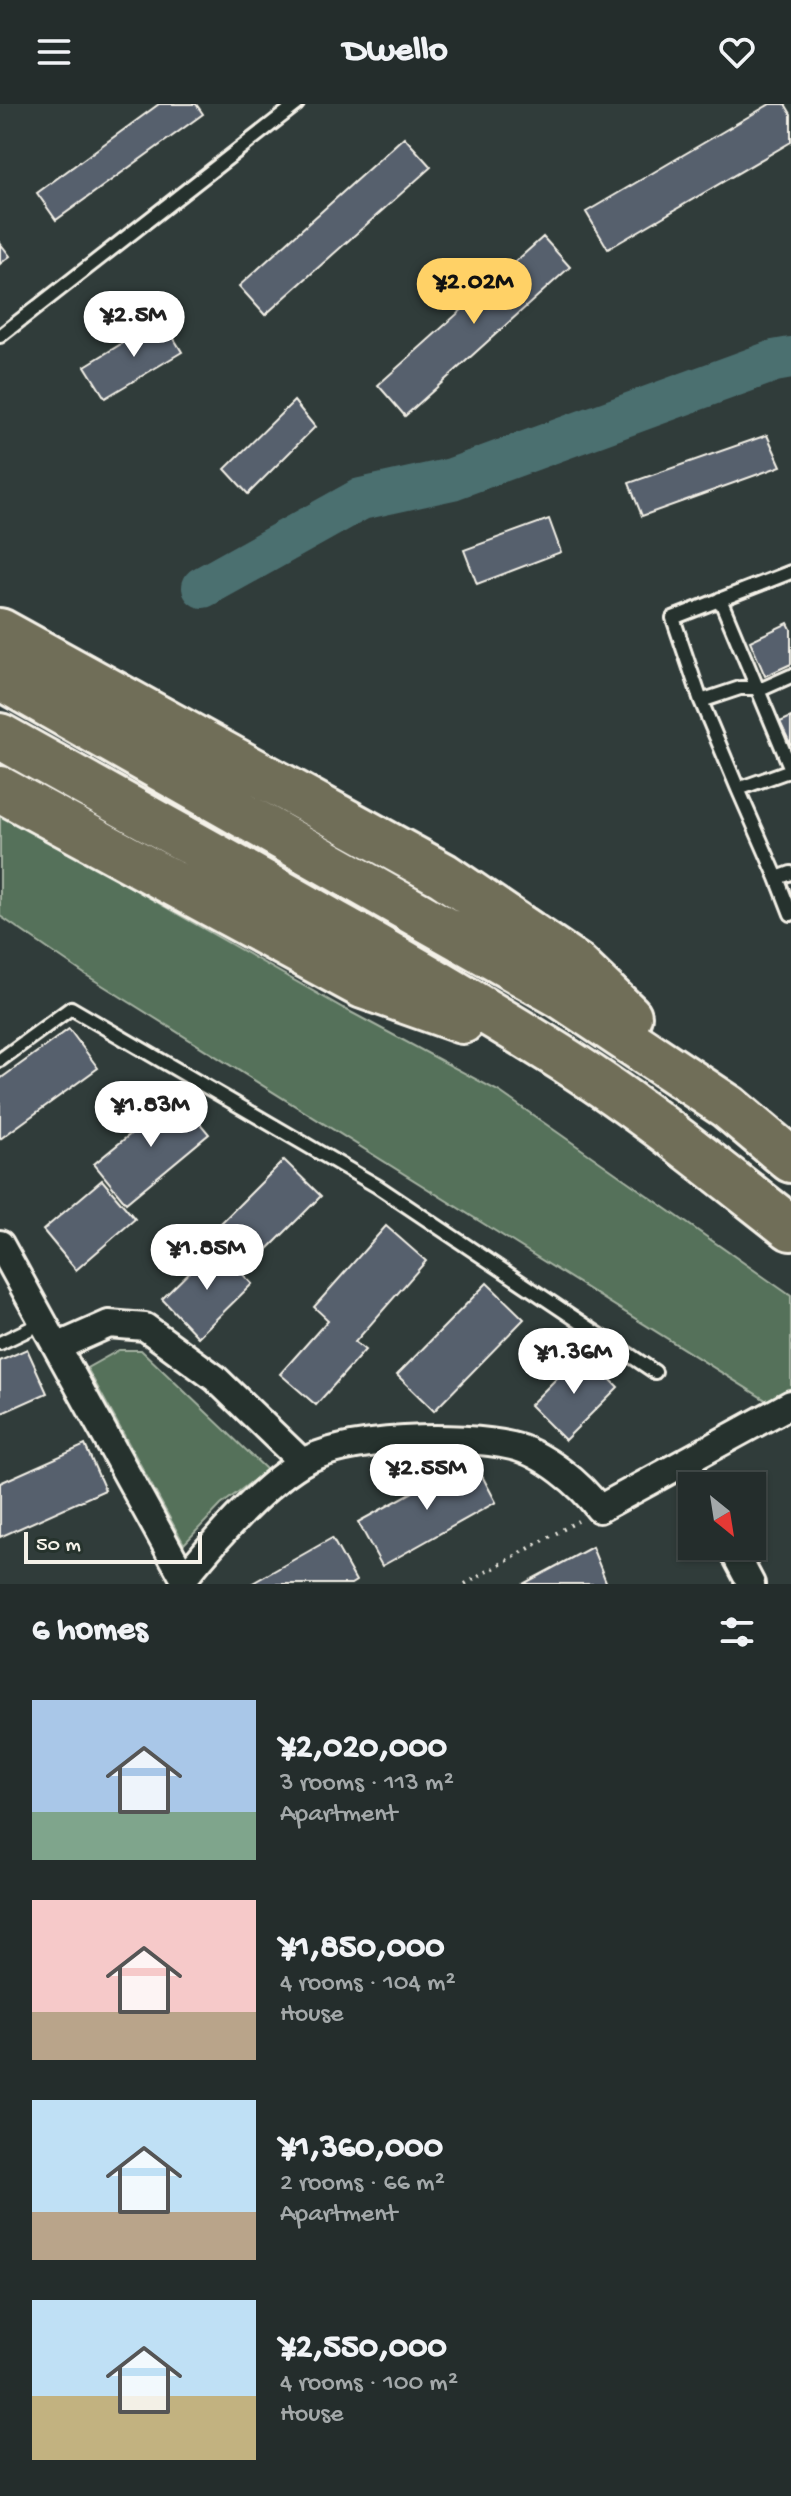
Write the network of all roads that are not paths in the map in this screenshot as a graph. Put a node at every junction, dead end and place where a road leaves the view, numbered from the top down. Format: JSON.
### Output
{"nodes":[{"id":1,"x":297,"y":104,"type":"edge"},
{"id":2,"x":0,"y":336,"type":"edge"},
{"id":3,"x":791,"y":572,"type":"edge"},
{"id":4,"x":720,"y":599,"type":"junction"},
{"id":5,"x":0,"y":631,"type":"edge"},
{"id":6,"x":791,"y":676,"type":"edge"},
{"id":7,"x":0,"y":677,"type":"edge"},
{"id":8,"x":757,"y":688,"type":"junction"},
{"id":9,"x":701,"y":701,"type":"junction"},
{"id":10,"x":0,"y":736,"type":"edge"},
{"id":11,"x":791,"y":770,"type":"edge"},
{"id":12,"x":0,"y":789,"type":"edge"},
{"id":13,"x":738,"y":789,"type":"junction"},
{"id":14,"x":791,"y":873,"type":"edge"},
{"id":15,"x":777,"y":878,"type":"junction"},
{"id":16,"x":791,"y":914,"type":"edge"},
{"id":17,"x":554,"y":1053,"type":"junction"},
{"id":18,"x":0,"y":1060,"type":"edge"},
{"id":19,"x":728,"y":1107,"type":"junction"},
{"id":20,"x":791,"y":1160,"type":"edge"},
{"id":21,"x":791,"y":1228,"type":"edge"},
{"id":22,"x":0,"y":1244,"type":"edge"},
{"id":23,"x":44,"y":1322,"type":"junction"},
{"id":24,"x":0,"y":1343,"type":"edge"},
{"id":25,"x":57,"y":1347,"type":"junction"},
{"id":26,"x":655,"y":1372,"type":"dead end"},
{"id":27,"x":791,"y":1404,"type":"edge"},
{"id":28,"x":302,"y":1462,"type":"junction"},
{"id":29,"x":685,"y":1462,"type":"junction"},
{"id":30,"x":690,"y":1472,"type":"edge"},
{"id":31,"x":738,"y":1560,"type":"edge"},
{"id":32,"x":185,"y":1581,"type":"edge"},
{"id":33,"x":751,"y":1584,"type":"edge"}],
"edges":[{"from":1,"to":2,"type":"lane"},
{"from":3,"to":4,"type":"lane"},
{"from":4,"to":8,"type":"lane"},
{"from":4,"to":9,"type":"lane"},
{"from":5,"to":19,"type":"highway"},
{"from":6,"to":8,"type":"lane"},
{"from":7,"to":19,"type":"highway"},
{"from":8,"to":9,"type":"lane"},
{"from":8,"to":11,"type":"lane"},
{"from":9,"to":13,"type":"lane"},
{"from":10,"to":17,"type":"highway"},
{"from":11,"to":13,"type":"lane"},
{"from":12,"to":17,"type":"highway"},
{"from":13,"to":15,"type":"lane"},
{"from":14,"to":15,"type":"lane"},
{"from":15,"to":16,"type":"lane"},
{"from":17,"to":21,"type":"highway"},
{"from":18,"to":26,"type":"lane"},
{"from":19,"to":20,"type":"highway"},
{"from":22,"to":23,"type":"street"},
{"from":23,"to":24,"type":"lane"},
{"from":23,"to":25,"type":"street"},
{"from":25,"to":28,"type":"street"},
{"from":25,"to":32,"type":"street"},
{"from":27,"to":29,"type":"street"},
{"from":28,"to":29,"type":"street"},
{"from":28,"to":32,"type":"street"},
{"from":29,"to":30,"type":"street"},
{"from":31,"to":33,"type":"street"}]}
